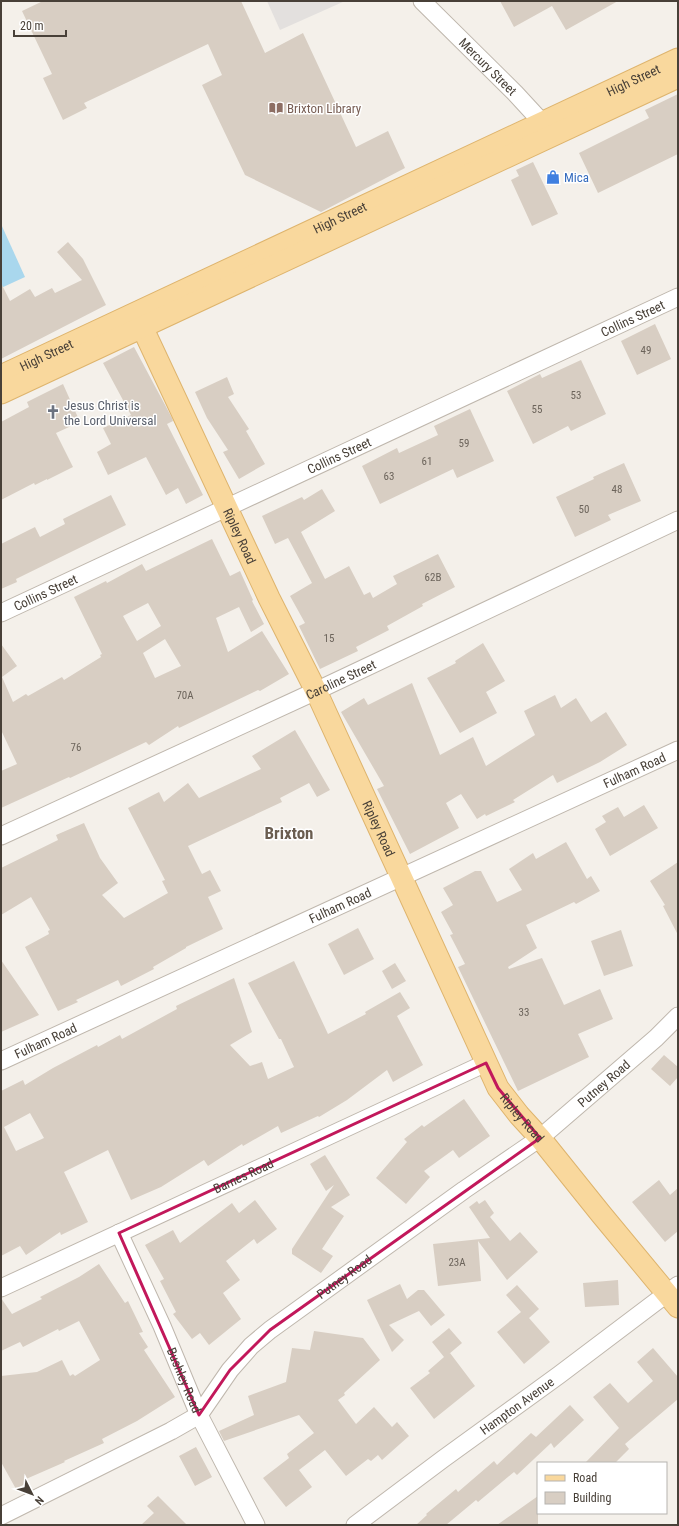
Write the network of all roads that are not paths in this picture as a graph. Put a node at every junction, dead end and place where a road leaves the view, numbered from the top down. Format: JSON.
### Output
{"nodes":[{"id":1,"x":422,"y":1,"type":"edge"},
{"id":2,"x":678,"y":59,"type":"edge"},
{"id":3,"x":678,"y":77,"type":"edge"},
{"id":4,"x":547,"y":128,"type":"junction"},
{"id":5,"x":678,"y":298,"type":"edge"},
{"id":6,"x":139,"y":320,"type":"junction"},
{"id":7,"x":1,"y":376,"type":"edge"},
{"id":8,"x":1,"y":393,"type":"edge"},
{"id":9,"x":228,"y":508,"type":"junction"},
{"id":10,"x":678,"y":520,"type":"edge"},
{"id":11,"x":1,"y":613,"type":"edge"},
{"id":12,"x":316,"y":691,"type":"junction"},
{"id":13,"x":678,"y":750,"type":"edge"},
{"id":14,"x":1,"y":836,"type":"edge"},
{"id":15,"x":401,"y":877,"type":"junction"},
{"id":16,"x":678,"y":1016,"type":"edge"},
{"id":17,"x":1,"y":1061,"type":"edge"},
{"id":18,"x":486,"y":1063,"type":"junction"},
{"id":19,"x":540,"y":1138,"type":"junction"},
{"id":20,"x":119,"y":1233,"type":"junction"},
{"id":21,"x":1,"y":1288,"type":"edge"},
{"id":22,"x":674,"y":1295,"type":"edge"},
{"id":23,"x":199,"y":1415,"type":"junction"},
{"id":24,"x":1,"y":1516,"type":"edge"},
{"id":25,"x":256,"y":1525,"type":"edge"},
{"id":26,"x":355,"y":1525,"type":"edge"}],
"edges":[{"from":1,"to":4,"type":"street","name":"Mercury Street"},
{"from":2,"to":4,"type":"main road","name":"High Street"},
{"from":3,"to":4,"type":"main road","name":"High Street"},
{"from":4,"to":6,"type":"main road","name":"High Street"},
{"from":5,"to":9,"type":"street","name":"Collins Street"},
{"from":6,"to":7,"type":"main road","name":"High Street"},
{"from":6,"to":8,"type":"main road","name":"High Street"},
{"from":6,"to":9,"type":"main road","name":"Ripley Road"},
{"from":9,"to":11,"type":"street","name":"Collins Street"},
{"from":9,"to":12,"type":"main road","name":"Ripley Road"},
{"from":10,"to":12,"type":"street","name":"Caroline Street"},
{"from":12,"to":14,"type":"street","name":"Caroline Street"},
{"from":12,"to":15,"type":"main road","name":"Ripley Road"},
{"from":13,"to":15,"type":"street","name":"Fulham Road"},
{"from":15,"to":17,"type":"street","name":"Fulham Road"},
{"from":15,"to":18,"type":"main road","name":"Ripley Road"},
{"from":16,"to":19,"type":"street","name":"Putney Road"},
{"from":18,"to":19,"type":"main road","name":"Ripley Road"},
{"from":18,"to":20,"type":"street","name":"Barnes Road"},
{"from":19,"to":22,"type":"main road","name":"Ripley Road"},
{"from":19,"to":23,"type":"street","name":"Putney Road"},
{"from":20,"to":21,"type":"street","name":"Barnes Road"},
{"from":20,"to":23,"type":"street","name":"Bushley Road"},
{"from":22,"to":26,"type":"street","name":"Hampton Avenue"},
{"from":23,"to":24,"type":"street","name":"Putney Road"},
{"from":23,"to":25,"type":"street","name":"Bushley Road"}]}
